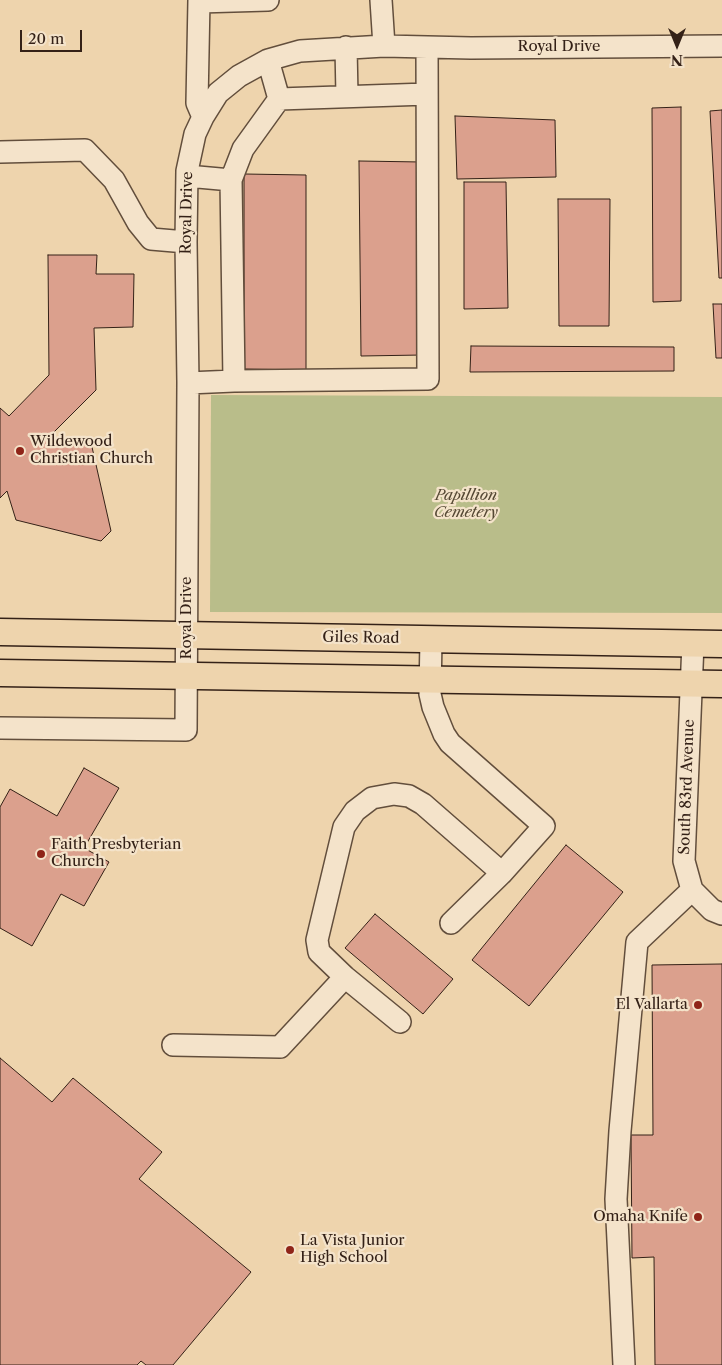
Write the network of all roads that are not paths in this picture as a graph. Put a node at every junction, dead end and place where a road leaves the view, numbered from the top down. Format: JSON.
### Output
{"nodes":[{"id":1,"x":268,"y":0,"type":"edge"},
{"id":2,"x":381,"y":0,"type":"edge"},
{"id":3,"x":199,"y":1,"type":"edge"},
{"id":4,"x":384,"y":46,"type":"junction"},
{"id":5,"x":722,"y":46,"type":"edge"},
{"id":6,"x":346,"y":48,"type":"junction"},
{"id":7,"x":427,"y":48,"type":"junction"},
{"id":8,"x":268,"y":60,"type":"junction"},
{"id":9,"x":427,"y":94,"type":"junction"},
{"id":10,"x":347,"y":96,"type":"junction"},
{"id":11,"x":278,"y":99,"type":"junction"},
{"id":12,"x":203,"y":117,"type":"junction"},
{"id":13,"x":0,"y":152,"type":"edge"},
{"id":14,"x":187,"y":176,"type":"junction"},
{"id":15,"x":231,"y":180,"type":"junction"},
{"id":16,"x":186,"y":242,"type":"junction"},
{"id":17,"x":234,"y":381,"type":"junction"},
{"id":18,"x":188,"y":384,"type":"junction"},
{"id":19,"x":0,"y":632,"type":"edge"},
{"id":20,"x":187,"y":635,"type":"junction"},
{"id":21,"x":431,"y":639,"type":"junction"},
{"id":22,"x":693,"y":644,"type":"junction"},
{"id":23,"x":722,"y":644,"type":"edge"},
{"id":24,"x":0,"y":673,"type":"edge"},
{"id":25,"x":187,"y":676,"type":"junction"},
{"id":26,"x":430,"y":680,"type":"junction"},
{"id":27,"x":691,"y":684,"type":"junction"},
{"id":28,"x":722,"y":684,"type":"edge"},
{"id":29,"x":0,"y":728,"type":"edge"},
{"id":30,"x":502,"y":873,"type":"junction"},
{"id":31,"x":692,"y":890,"type":"junction"},
{"id":32,"x":722,"y":914,"type":"edge"},
{"id":33,"x":451,"y":923,"type":"dead end"},
{"id":34,"x":345,"y":977,"type":"junction"},
{"id":35,"x":400,"y":1022,"type":"dead end"},
{"id":36,"x":173,"y":1045,"type":"dead end"},
{"id":37,"x":624,"y":1365,"type":"edge"}],
"edges":[{"from":1,"to":3,"type":"street"},
{"from":2,"to":4,"type":"street"},
{"from":3,"to":12,"type":"street"},
{"from":4,"to":6,"type":"street","name":"Royal Drive"},
{"from":4,"to":7,"type":"street","name":"Royal Drive"},
{"from":5,"to":7,"type":"street","name":"Royal Drive"},
{"from":6,"to":8,"type":"street","name":"Royal Drive"},
{"from":6,"to":10,"type":"street"},
{"from":7,"to":9,"type":"street"},
{"from":8,"to":11,"type":"street"},
{"from":8,"to":12,"type":"street","name":"Royal Drive"},
{"from":9,"to":10,"type":"street"},
{"from":9,"to":17,"type":"street"},
{"from":10,"to":11,"type":"street"},
{"from":11,"to":15,"type":"street"},
{"from":12,"to":14,"type":"street","name":"Royal Drive"},
{"from":13,"to":16,"type":"street"},
{"from":14,"to":15,"type":"street"},
{"from":14,"to":16,"type":"street","name":"Royal Drive"},
{"from":15,"to":17,"type":"street"},
{"from":16,"to":18,"type":"street","name":"Royal Drive"},
{"from":17,"to":18,"type":"street"},
{"from":18,"to":20,"type":"street","name":"Royal Drive"},
{"from":19,"to":20,"type":"main road","name":"Giles Road"},
{"from":20,"to":21,"type":"main road","name":"Giles Road"},
{"from":20,"to":25,"type":"street","name":"Royal Drive"},
{"from":21,"to":22,"type":"main road","name":"Giles Road"},
{"from":21,"to":26,"type":"street"},
{"from":22,"to":23,"type":"main road","name":"Giles Road"},
{"from":22,"to":27,"type":"street","name":"South 83rd Avenue"},
{"from":24,"to":25,"type":"main road"},
{"from":25,"to":26,"type":"main road"},
{"from":25,"to":29,"type":"street","name":"Royal Drive"},
{"from":26,"to":27,"type":"main road"},
{"from":26,"to":30,"type":"street"},
{"from":27,"to":28,"type":"main road"},
{"from":27,"to":31,"type":"street","name":"South 83rd Avenue"},
{"from":30,"to":33,"type":"street"},
{"from":30,"to":34,"type":"street"},
{"from":31,"to":32,"type":"street","name":"South 83rd Avenue"},
{"from":31,"to":37,"type":"street"},
{"from":34,"to":35,"type":"street"},
{"from":34,"to":36,"type":"street"}]}
